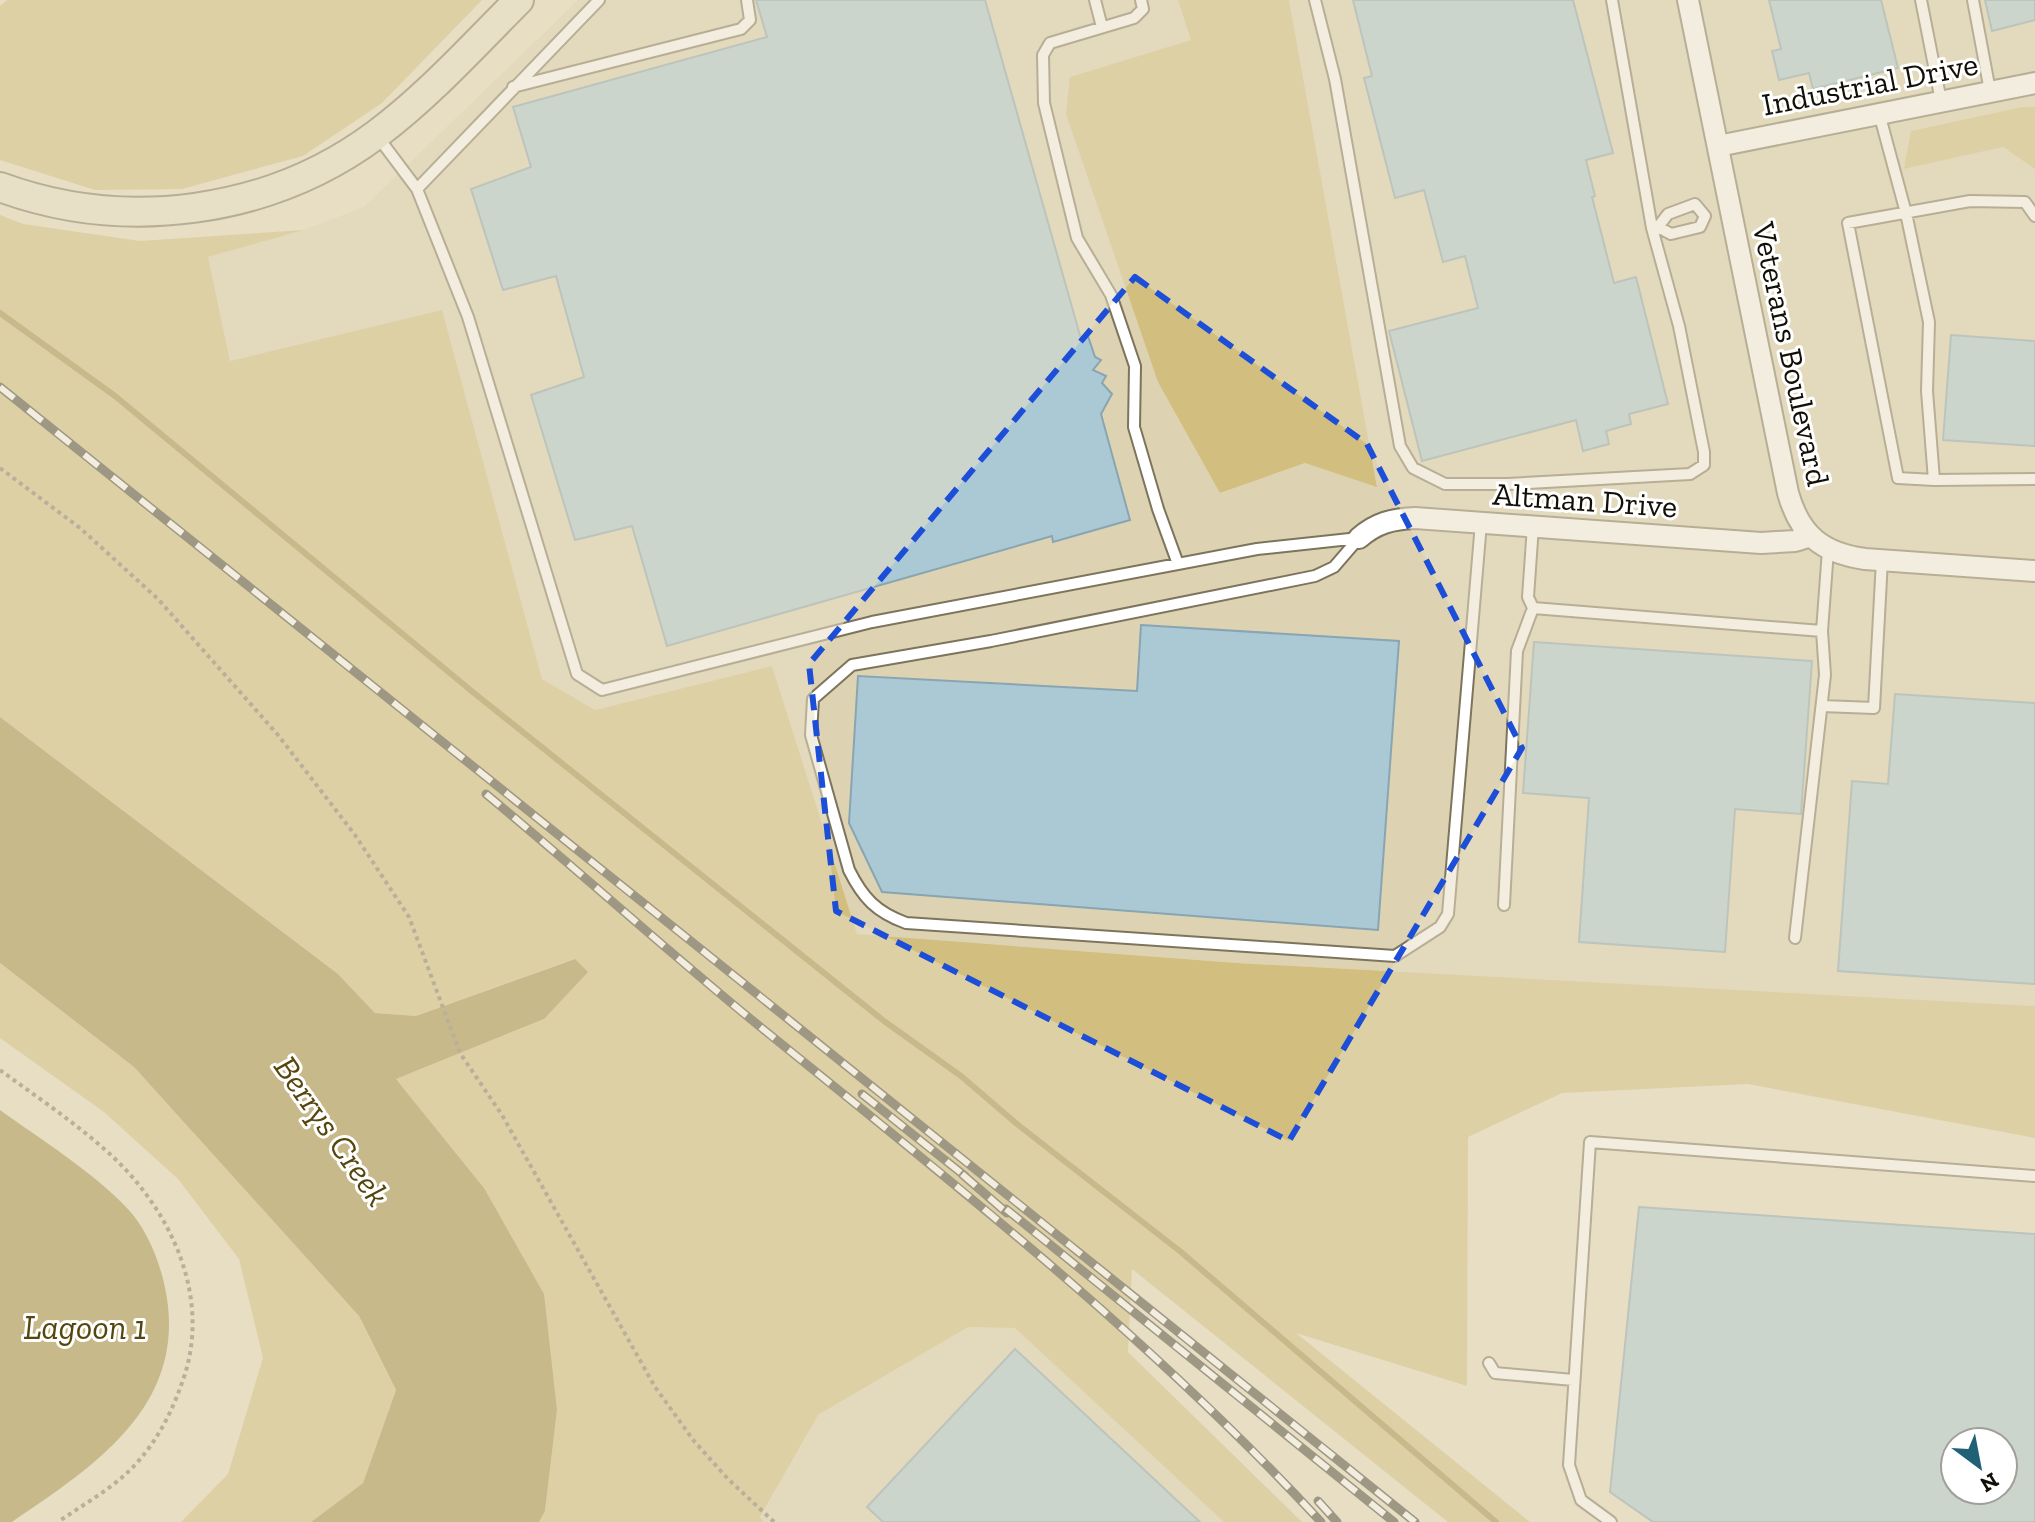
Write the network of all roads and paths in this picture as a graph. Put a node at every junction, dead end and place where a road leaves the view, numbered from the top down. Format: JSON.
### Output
{"nodes":[{"id":1,"x":519,"y":0,"type":"edge"},
{"id":2,"x":599,"y":0,"type":"edge"},
{"id":3,"x":747,"y":0,"type":"edge"},
{"id":4,"x":1095,"y":0,"type":"edge"},
{"id":5,"x":1141,"y":0,"type":"edge"},
{"id":6,"x":1315,"y":0,"type":"edge"},
{"id":7,"x":1612,"y":0,"type":"edge"},
{"id":8,"x":1688,"y":0,"type":"edge"},
{"id":9,"x":1921,"y":0,"type":"edge"},
{"id":10,"x":1973,"y":0,"type":"edge"},
{"id":11,"x":1102,"y":27,"type":"junction"},
{"id":12,"x":2035,"y":83,"type":"edge"},
{"id":13,"x":513,"y":87,"type":"junction"},
{"id":14,"x":1990,"y":91,"type":"junction"},
{"id":15,"x":1941,"y":101,"type":"junction"},
{"id":16,"x":1879,"y":113,"type":"junction"},
{"id":17,"x":376,"y":135,"type":"junction"},
{"id":18,"x":1718,"y":146,"type":"junction"},
{"id":19,"x":0,"y":187,"type":"edge"},
{"id":20,"x":417,"y":189,"type":"junction"},
{"id":21,"x":1731,"y":211,"type":"junction"},
{"id":22,"x":1906,"y":213,"type":"junction"},
{"id":23,"x":1705,"y":216,"type":"junction"},
{"id":24,"x":2035,"y":216,"type":"edge"},
{"id":25,"x":1655,"y":228,"type":"junction"},
{"id":26,"x":0,"y":468,"type":"edge"},
{"id":27,"x":2035,"y":479,"type":"edge"},
{"id":28,"x":1934,"y":480,"type":"junction"},
{"id":29,"x":1481,"y":523,"type":"junction"},
{"id":30,"x":1533,"y":526,"type":"junction"},
{"id":31,"x":1811,"y":536,"type":"junction"},
{"id":32,"x":1359,"y":538,"type":"junction"},
{"id":33,"x":1828,"y":550,"type":"junction"},
{"id":34,"x":1882,"y":560,"type":"junction"},
{"id":35,"x":1178,"y":564,"type":"junction"},
{"id":36,"x":2035,"y":571,"type":"edge"},
{"id":37,"x":1533,"y":608,"type":"junction"},
{"id":38,"x":1822,"y":631,"type":"junction"},
{"id":39,"x":1822,"y":706,"type":"junction"},
{"id":40,"x":1504,"y":905,"type":"dead end"},
{"id":41,"x":1795,"y":938,"type":"dead end"},
{"id":42,"x":0,"y":1070,"type":"edge"},
{"id":43,"x":2035,"y":1176,"type":"edge"},
{"id":44,"x":1489,"y":1363,"type":"dead end"},
{"id":45,"x":1573,"y":1380,"type":"junction"},
{"id":46,"x":58,"y":1522,"type":"edge"},
{"id":47,"x":774,"y":1522,"type":"edge"},
{"id":48,"x":1611,"y":1522,"type":"edge"}],
"edges":[{"from":1,"to":17,"type":"street"},
{"from":2,"to":13,"type":"lane"},
{"from":3,"to":13,"type":"lane"},
{"from":4,"to":11,"type":"lane"},
{"from":5,"to":11,"type":"lane"},
{"from":6,"to":25,"type":"lane"},
{"from":7,"to":25,"type":"lane"},
{"from":8,"to":18,"type":"street","name":"Veterans Boulevard"},
{"from":9,"to":15,"type":"lane"},
{"from":10,"to":14,"type":"lane"},
{"from":11,"to":35,"type":"lane"},
{"from":12,"to":14,"type":"street","name":"Industrial Drive"},
{"from":13,"to":20,"type":"lane"},
{"from":14,"to":15,"type":"street","name":"Industrial Drive"},
{"from":15,"to":16,"type":"street","name":"Industrial Drive"},
{"from":16,"to":18,"type":"street","name":"Industrial Drive"},
{"from":16,"to":22,"type":"lane"},
{"from":17,"to":19,"type":"street"},
{"from":17,"to":20,"type":"lane"},
{"from":18,"to":21,"type":"street","name":"Veterans Boulevard"},
{"from":20,"to":35,"type":"lane"},
{"from":21,"to":23,"type":"lane"},
{"from":21,"to":31,"type":"street","name":"Veterans Boulevard"},
{"from":22,"to":24,"type":"lane"},
{"from":22,"to":28,"type":"lane"},
{"from":22,"to":28,"type":"lane"},
{"from":23,"to":25,"type":"lane"},
{"from":23,"to":25,"type":"lane"},
{"from":26,"to":47,"type":"path"},
{"from":27,"to":28,"type":"lane"},
{"from":29,"to":30,"type":"street","name":"Altman Drive"},
{"from":29,"to":32,"type":"street","name":"Altman Drive"},
{"from":29,"to":32,"type":"lane"},
{"from":30,"to":31,"type":"street","name":"Altman Drive"},
{"from":30,"to":37,"type":"lane"},
{"from":31,"to":33,"type":"street","name":"Veterans Boulevard"},
{"from":32,"to":35,"type":"lane"},
{"from":33,"to":34,"type":"street","name":"Veterans Boulevard"},
{"from":33,"to":38,"type":"lane"},
{"from":34,"to":36,"type":"street","name":"Veterans Boulevard"},
{"from":34,"to":39,"type":"lane"},
{"from":37,"to":38,"type":"lane"},
{"from":37,"to":40,"type":"lane"},
{"from":38,"to":39,"type":"lane"},
{"from":39,"to":41,"type":"lane"},
{"from":42,"to":46,"type":"path"},
{"from":43,"to":45,"type":"lane"},
{"from":44,"to":45,"type":"lane"},
{"from":45,"to":48,"type":"lane"}]}
